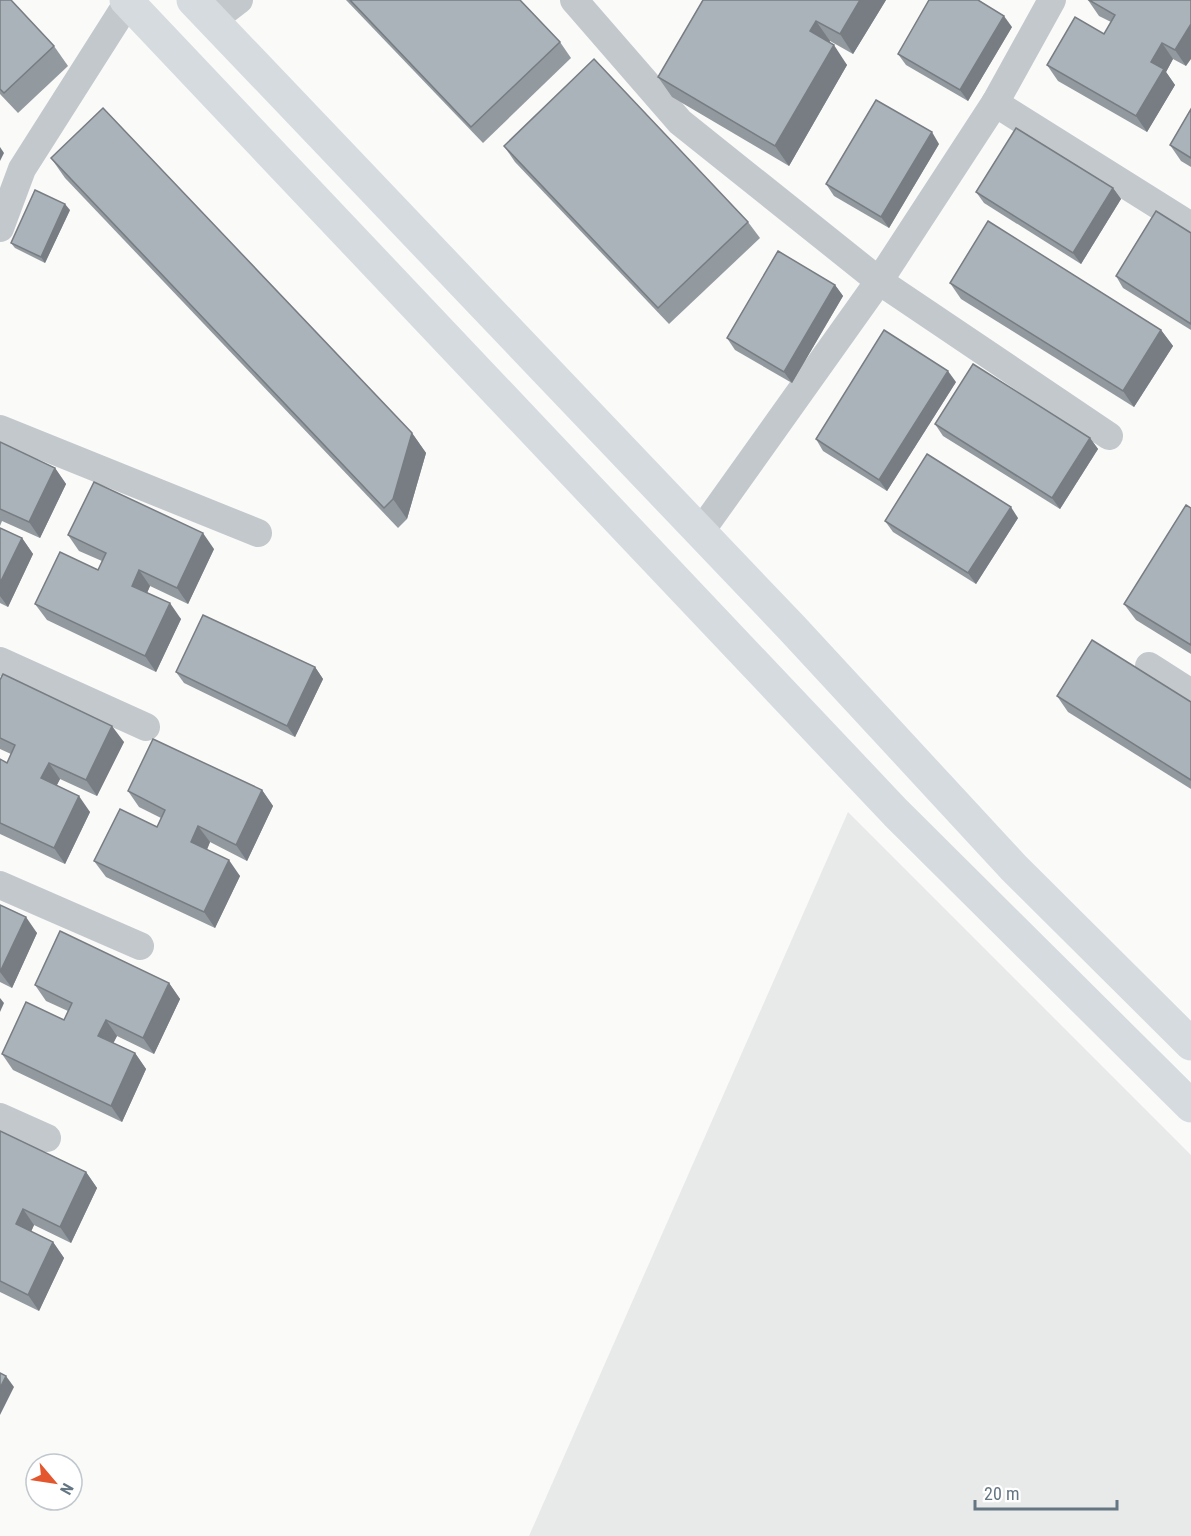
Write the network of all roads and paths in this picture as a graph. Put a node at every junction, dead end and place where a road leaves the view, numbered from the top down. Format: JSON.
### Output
{"nodes":[{"id":1,"x":239,"y":0,"type":"edge"},
{"id":2,"x":573,"y":0,"type":"edge"},
{"id":3,"x":1052,"y":0,"type":"edge"},
{"id":4,"x":127,"y":1,"type":"edge"},
{"id":5,"x":203,"y":10,"type":"edge"},
{"id":6,"x":995,"y":103,"type":"junction"},
{"id":7,"x":1191,"y":226,"type":"edge"},
{"id":8,"x":0,"y":228,"type":"edge"},
{"id":9,"x":879,"y":281,"type":"junction"},
{"id":10,"x":0,"y":429,"type":"edge"},
{"id":11,"x":1109,"y":436,"type":"dead end"},
{"id":12,"x":700,"y":531,"type":"junction"},
{"id":13,"x":258,"y":533,"type":"dead end"},
{"id":14,"x":0,"y":661,"type":"edge"},
{"id":15,"x":1149,"y":666,"type":"dead end"},
{"id":16,"x":1191,"y":693,"type":"edge"},
{"id":17,"x":146,"y":727,"type":"dead end"},
{"id":18,"x":1014,"y":868,"type":"junction"},
{"id":19,"x":0,"y":885,"type":"edge"},
{"id":20,"x":979,"y":896,"type":"junction"},
{"id":21,"x":140,"y":946,"type":"dead end"},
{"id":22,"x":1191,"y":1044,"type":"edge"},
{"id":23,"x":1191,"y":1107,"type":"edge"},
{"id":24,"x":0,"y":1117,"type":"edge"},
{"id":25,"x":47,"y":1138,"type":"dead end"}],
"edges":[{"from":1,"to":5,"type":"lane"},
{"from":2,"to":9,"type":"lane"},
{"from":3,"to":6,"type":"lane"},
{"from":4,"to":8,"type":"lane"},
{"from":4,"to":20,"type":"street"},
{"from":5,"to":12,"type":"street"},
{"from":6,"to":7,"type":"lane"},
{"from":6,"to":9,"type":"lane"},
{"from":9,"to":11,"type":"lane"},
{"from":9,"to":12,"type":"lane"},
{"from":10,"to":13,"type":"lane"},
{"from":12,"to":18,"type":"street"},
{"from":14,"to":17,"type":"lane"},
{"from":15,"to":16,"type":"lane"},
{"from":18,"to":20,"type":"street"},
{"from":18,"to":22,"type":"street"},
{"from":19,"to":21,"type":"lane"},
{"from":20,"to":23,"type":"street"},
{"from":24,"to":25,"type":"lane"}]}
